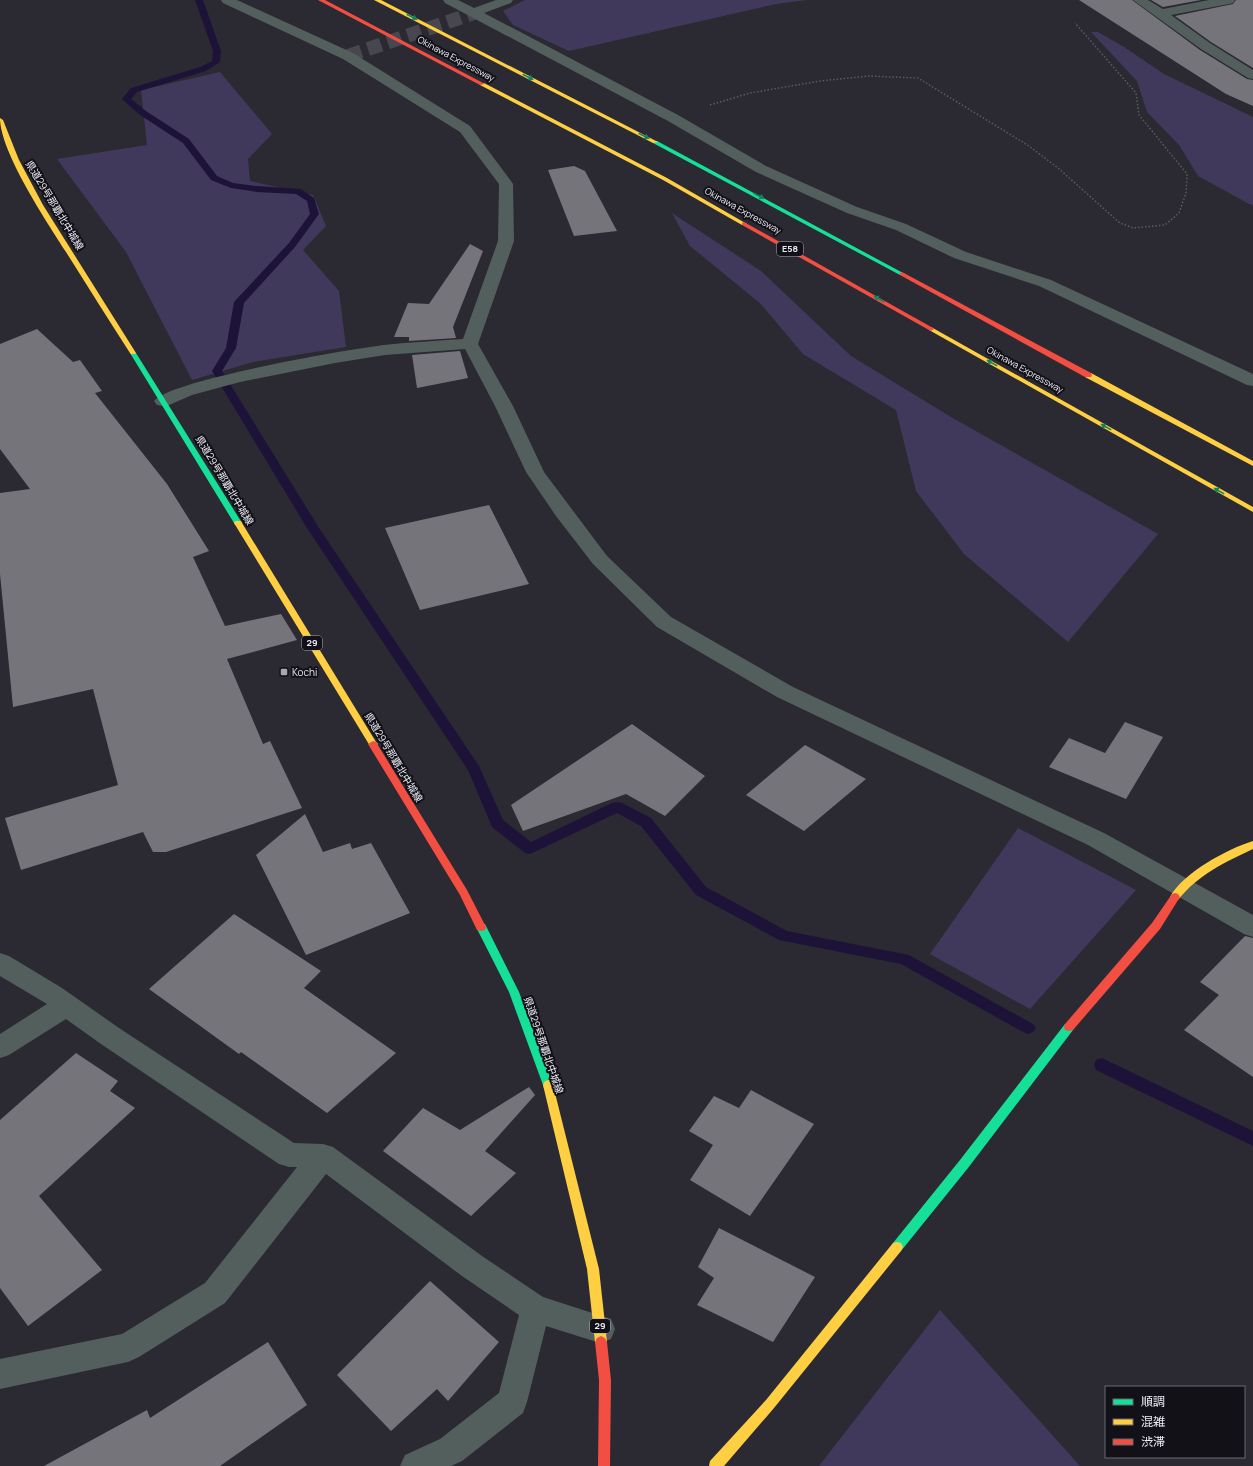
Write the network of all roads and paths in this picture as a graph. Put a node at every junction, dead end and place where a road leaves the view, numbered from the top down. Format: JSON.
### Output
{"nodes":[{"id":1,"x":227,"y":0,"type":"edge"},
{"id":2,"x":321,"y":0,"type":"edge"},
{"id":3,"x":377,"y":0,"type":"edge"},
{"id":4,"x":449,"y":0,"type":"edge"},
{"id":5,"x":507,"y":0,"type":"edge"},
{"id":6,"x":1139,"y":0,"type":"edge"},
{"id":7,"x":1229,"y":0,"type":"edge"},
{"id":8,"x":474,"y":13,"type":"junction"},
{"id":9,"x":1161,"y":13,"type":"junction"},
{"id":10,"x":1075,"y":23,"type":"dead end"},
{"id":11,"x":1253,"y":75,"type":"edge"},
{"id":12,"x":674,"y":118,"type":"junction"},
{"id":13,"x":0,"y":120,"type":"edge"},
{"id":14,"x":470,"y":344,"type":"junction"},
{"id":15,"x":1253,"y":381,"type":"edge"},
{"id":16,"x":164,"y":401,"type":"junction"},
{"id":17,"x":1253,"y":464,"type":"edge"},
{"id":18,"x":1253,"y":510,"type":"edge"},
{"id":19,"x":1253,"y":845,"type":"edge"},
{"id":20,"x":1182,"y":887,"type":"junction"},
{"id":21,"x":1253,"y":927,"type":"edge"},
{"id":22,"x":0,"y":963,"type":"edge"},
{"id":23,"x":67,"y":1005,"type":"junction"},
{"id":24,"x":0,"y":1047,"type":"edge"},
{"id":25,"x":323,"y":1156,"type":"junction"},
{"id":26,"x":535,"y":1308,"type":"junction"},
{"id":27,"x":600,"y":1329,"type":"junction"},
{"id":28,"x":0,"y":1374,"type":"edge"},
{"id":29,"x":416,"y":1466,"type":"edge"},
{"id":30,"x":604,"y":1466,"type":"edge"},
{"id":31,"x":715,"y":1466,"type":"edge"}],
"edges":[{"from":1,"to":14,"type":"street"},
{"from":18,"to":2,"type":"main road","name":"Okinawa Expressway","number":"E58","one_way":true},
{"from":3,"to":17,"type":"main road","name":"Okinawa Expressway","one_way":true},
{"from":4,"to":8,"type":"street"},
{"from":5,"to":8,"type":"street"},
{"from":6,"to":9,"type":"street"},
{"from":7,"to":9,"type":"street"},
{"from":8,"to":12,"type":"street"},
{"from":9,"to":11,"type":"street"},
{"from":10,"to":12,"type":"path"},
{"from":12,"to":15,"type":"street"},
{"from":13,"to":16,"type":"main road","name":"県道29号那覇北中城線","number":"29"},
{"from":14,"to":16,"type":"street"},
{"from":14,"to":20,"type":"street"},
{"from":16,"to":27,"type":"main road","name":"県道29号那覇北中城線","number":"29"},
{"from":19,"to":20,"type":"main road"},
{"from":20,"to":21,"type":"street"},
{"from":20,"to":31,"type":"main road"},
{"from":22,"to":23,"type":"street"},
{"from":23,"to":24,"type":"street"},
{"from":23,"to":25,"type":"street"},
{"from":25,"to":26,"type":"street"},
{"from":25,"to":28,"type":"street"},
{"from":26,"to":27,"type":"street"},
{"from":26,"to":29,"type":"street"},
{"from":27,"to":30,"type":"main road","name":"県道29号那覇北中城線","number":"29"}]}
